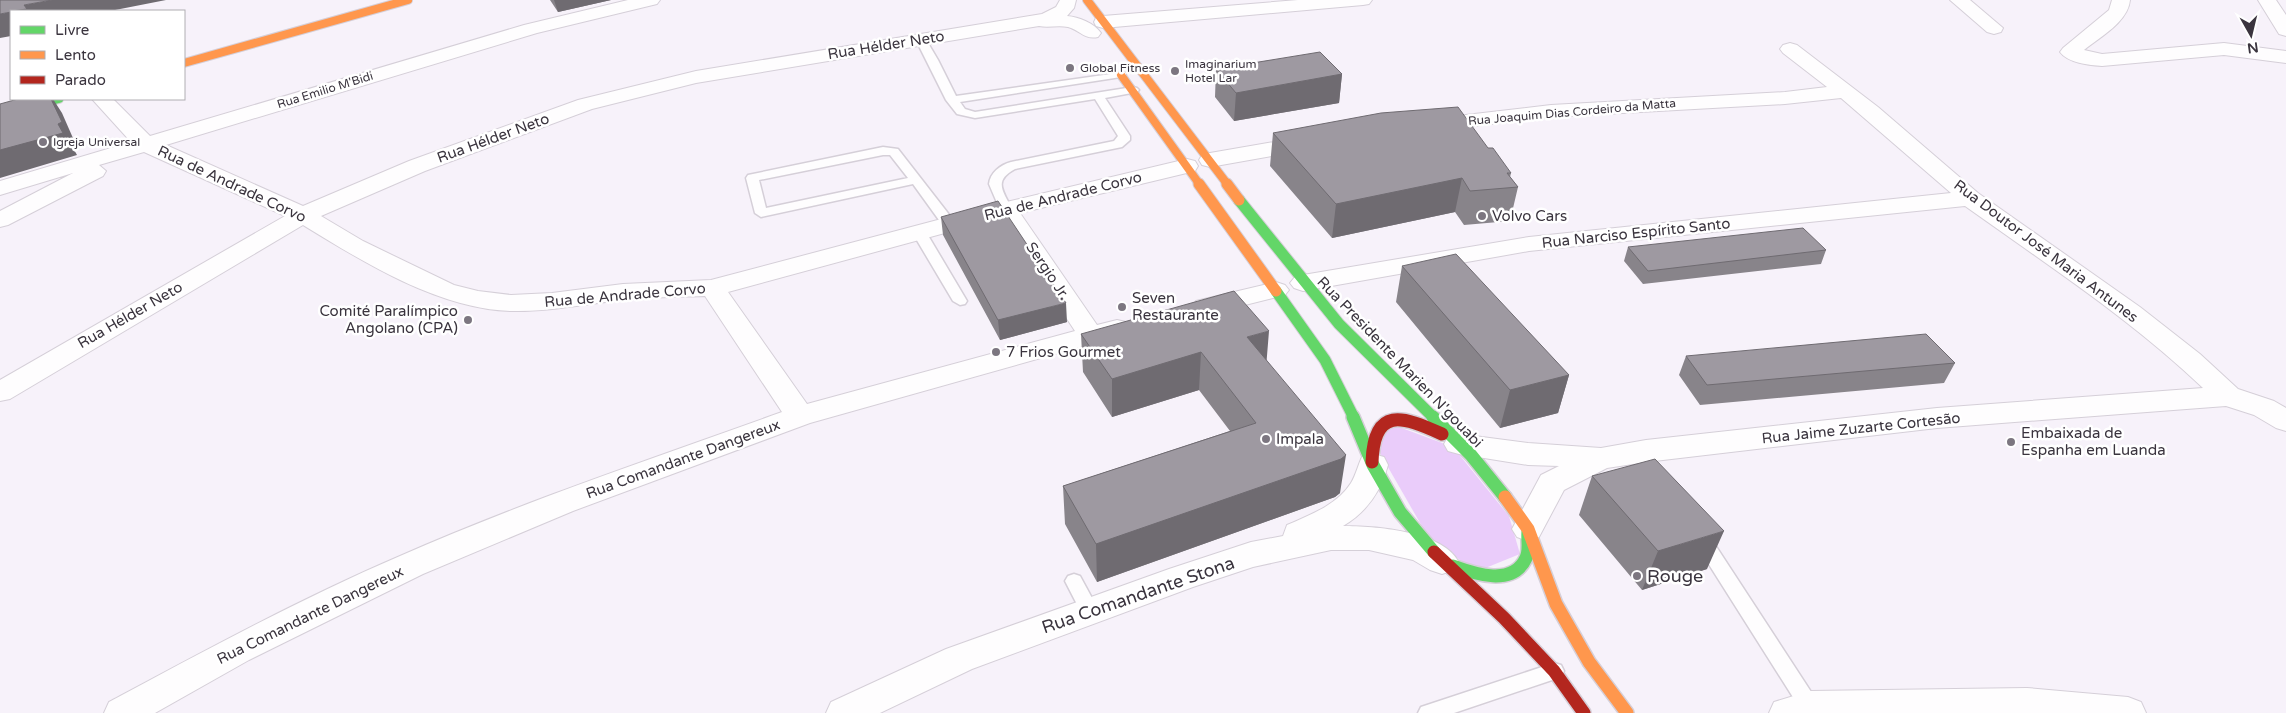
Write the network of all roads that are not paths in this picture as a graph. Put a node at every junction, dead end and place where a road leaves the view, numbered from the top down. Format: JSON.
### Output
{"nodes":[{"id":1,"x":382,"y":0,"type":"edge"},
{"id":2,"x":408,"y":0,"type":"edge"},
{"id":3,"x":652,"y":0,"type":"edge"},
{"id":4,"x":1068,"y":0,"type":"edge"},
{"id":5,"x":1087,"y":0,"type":"edge"},
{"id":6,"x":1363,"y":0,"type":"edge"},
{"id":7,"x":1959,"y":0,"type":"edge"},
{"id":8,"x":2121,"y":0,"type":"edge"},
{"id":9,"x":2267,"y":0,"type":"edge"},
{"id":10,"x":1290,"y":3,"type":"edge"},
{"id":11,"x":1035,"y":21,"type":"junction"},
{"id":12,"x":1994,"y":28,"type":"dead end"},
{"id":13,"x":2286,"y":30,"type":"edge"},
{"id":14,"x":1098,"y":33,"type":"junction"},
{"id":15,"x":921,"y":40,"type":"junction"},
{"id":16,"x":1790,"y":49,"type":"dead end"},
{"id":17,"x":185,"y":53,"type":"edge"},
{"id":18,"x":2286,"y":57,"type":"edge"},
{"id":19,"x":185,"y":64,"type":"edge"},
{"id":20,"x":1118,"y":71,"type":"joint"},
{"id":21,"x":1132,"y":90,"type":"junction"},
{"id":22,"x":1846,"y":91,"type":"junction"},
{"id":23,"x":1098,"y":96,"type":"junction"},
{"id":24,"x":54,"y":100,"type":"edge"},
{"id":25,"x":103,"y":100,"type":"edge"},
{"id":26,"x":952,"y":100,"type":"junction"},
{"id":27,"x":0,"y":115,"type":"edge"},
{"id":28,"x":1410,"y":128,"type":"edge"},
{"id":29,"x":1326,"y":140,"type":"edge"},
{"id":30,"x":145,"y":144,"type":"junction"},
{"id":31,"x":1198,"y":163,"type":"junction"},
{"id":32,"x":916,"y":180,"type":"junction"},
{"id":33,"x":0,"y":188,"type":"edge"},
{"id":34,"x":1970,"y":198,"type":"junction"},
{"id":35,"x":1006,"y":209,"type":"junction"},
{"id":36,"x":303,"y":215,"type":"junction"},
{"id":37,"x":0,"y":220,"type":"edge"},
{"id":38,"x":949,"y":224,"type":"junction"},
{"id":39,"x":919,"y":232,"type":"junction"},
{"id":40,"x":1303,"y":283,"type":"junction"},
{"id":41,"x":712,"y":288,"type":"junction"},
{"id":42,"x":1276,"y":290,"type":"junction"},
{"id":43,"x":960,"y":301,"type":"dead end"},
{"id":44,"x":1183,"y":312,"type":"edge"},
{"id":45,"x":1137,"y":323,"type":"edge"},
{"id":46,"x":1090,"y":334,"type":"junction"},
{"id":47,"x":0,"y":392,"type":"edge"},
{"id":48,"x":2228,"y":396,"type":"junction"},
{"id":49,"x":800,"y":416,"type":"junction"},
{"id":50,"x":2286,"y":420,"type":"edge"},
{"id":51,"x":1458,"y":443,"type":"junction"},
{"id":52,"x":1600,"y":458,"type":"junction"},
{"id":53,"x":1373,"y":465,"type":"junction"},
{"id":54,"x":1694,"y":526,"type":"edge"},
{"id":55,"x":1528,"y":529,"type":"junction"},
{"id":56,"x":1251,"y":555,"type":"junction"},
{"id":57,"x":1442,"y":561,"type":"junction"},
{"id":58,"x":1076,"y":581,"type":"dead end"},
{"id":59,"x":1091,"y":610,"type":"junction"},
{"id":60,"x":1554,"y":671,"type":"junction"},
{"id":61,"x":2032,"y":708,"type":"edge"},
{"id":62,"x":1798,"y":710,"type":"edge"},
{"id":63,"x":122,"y":713,"type":"edge"},
{"id":64,"x":844,"y":713,"type":"edge"},
{"id":65,"x":1428,"y":713,"type":"edge"},
{"id":66,"x":1584,"y":713,"type":"edge"},
{"id":67,"x":1627,"y":713,"type":"edge"},
{"id":68,"x":2128,"y":713,"type":"edge"}],
"edges":[{"from":1,"to":17,"type":"street"},
{"from":2,"to":19,"type":"street"},
{"from":3,"to":30,"type":"street","name":"Rua Emilio M'Bidi"},
{"from":4,"to":11,"type":"street","name":"Rua Hélder Neto"},
{"from":4,"to":14,"type":"street","name":"Rua Presidente Marien N'gouabi"},
{"from":5,"to":14,"type":"street","name":"Rua Presidente Marien N'gouabi"},
{"from":6,"to":10,"type":"street"},
{"from":7,"to":12,"type":"street"},
{"from":8,"to":18,"type":"street"},
{"from":9,"to":13,"type":"street"},
{"from":10,"to":14,"type":"street"},
{"from":11,"to":14,"type":"street","name":"Rua Hélder Neto"},
{"from":11,"to":15,"type":"street","name":"Rua Hélder Neto"},
{"from":14,"to":31,"type":"street","name":"Rua Presidente Marien N'gouabi"},
{"from":15,"to":26,"type":"lane"},
{"from":15,"to":36,"type":"street","name":"Rua Hélder Neto"},
{"from":16,"to":22,"type":"street","name":"Rua Doutor José Maria Antunes"},
{"from":20,"to":21,"type":"street","name":"Rua Presidente Marien N'gouabi"},
{"from":20,"to":26,"type":"lane"},
{"from":21,"to":23,"type":"lane"},
{"from":21,"to":31,"type":"street","name":"Rua Presidente Marien N'gouabi"},
{"from":22,"to":28,"type":"street","name":"Rua Joaquim Dias Cordeiro da Matta"},
{"from":22,"to":34,"type":"street","name":"Rua Doutor José Maria Antunes"},
{"from":23,"to":26,"type":"lane"},
{"from":23,"to":35,"type":"lane"},
{"from":24,"to":27,"type":"street"},
{"from":25,"to":30,"type":"street","name":"Rua de Andrade Corvo"},
{"from":29,"to":31,"type":"street"},
{"from":30,"to":33,"type":"street","name":"Rua Emilio M'Bidi"},
{"from":30,"to":36,"type":"street","name":"Rua de Andrade Corvo"},
{"from":30,"to":37,"type":"street"},
{"from":31,"to":35,"type":"street","name":"Rua de Andrade Corvo"},
{"from":31,"to":40,"type":"street","name":"Rua Presidente Marien N'gouabi"},
{"from":31,"to":42,"type":"street","name":"Rua Presidente Marien N'gouabi"},
{"from":32,"to":32,"type":"lane"},
{"from":32,"to":38,"type":"lane"},
{"from":34,"to":40,"type":"street","name":"Rua Narciso Espírito Santo"},
{"from":34,"to":48,"type":"street","name":"Rua Doutor José Maria Antunes"},
{"from":35,"to":38,"type":"street","name":"Rua de Andrade Corvo"},
{"from":35,"to":46,"type":"street","name":"Sergio Jr."},
{"from":36,"to":41,"type":"street","name":"Rua de Andrade Corvo"},
{"from":36,"to":47,"type":"street","name":"Rua Hélder Neto"},
{"from":38,"to":39,"type":"street","name":"Rua de Andrade Corvo"},
{"from":39,"to":41,"type":"street","name":"Rua de Andrade Corvo"},
{"from":39,"to":43,"type":"lane"},
{"from":40,"to":51,"type":"street","name":"Rua Presidente Marien N'gouabi"},
{"from":41,"to":49,"type":"street"},
{"from":42,"to":44,"type":"street"},
{"from":42,"to":53,"type":"street","name":"Rua Presidente Marien N'gouabi"},
{"from":45,"to":46,"type":"street","name":"Rua Comandante Dangereux"},
{"from":46,"to":49,"type":"street","name":"Rua Comandante Dangereux"},
{"from":48,"to":50,"type":"street","name":"Rua Doutor José Maria Antunes"},
{"from":48,"to":52,"type":"street","name":"Rua Jaime Zuzarte Cortesão"},
{"from":49,"to":63,"type":"street","name":"Rua Comandante Dangereux"},
{"from":51,"to":52,"type":"street"},
{"from":51,"to":53,"type":"street"},
{"from":51,"to":55,"type":"street","name":"Rua Presidente Marien N'gouabi"},
{"from":52,"to":55,"type":"street","name":"Rua Jaime Zuzarte Cortesão"},
{"from":53,"to":56,"type":"street"},
{"from":53,"to":57,"type":"street","name":"Rua Presidente Marien N'gouabi"},
{"from":54,"to":62,"type":"lane"},
{"from":55,"to":57,"type":"street"},
{"from":55,"to":67,"type":"street","name":"Rua Presidente Marien N'gouabi"},
{"from":56,"to":57,"type":"street","name":"Rua Comandante Stona"},
{"from":56,"to":59,"type":"street","name":"Rua Comandante Stona"},
{"from":57,"to":60,"type":"street","name":"Rua Presidente Marien N'gouabi"},
{"from":58,"to":59,"type":"lane"},
{"from":59,"to":64,"type":"street","name":"Rua Comandante Stona"},
{"from":60,"to":65,"type":"lane"},
{"from":60,"to":66,"type":"street","name":"Rua Presidente Marien N'gouabi"},
{"from":61,"to":62,"type":"street"},
{"from":61,"to":68,"type":"street"}]}
